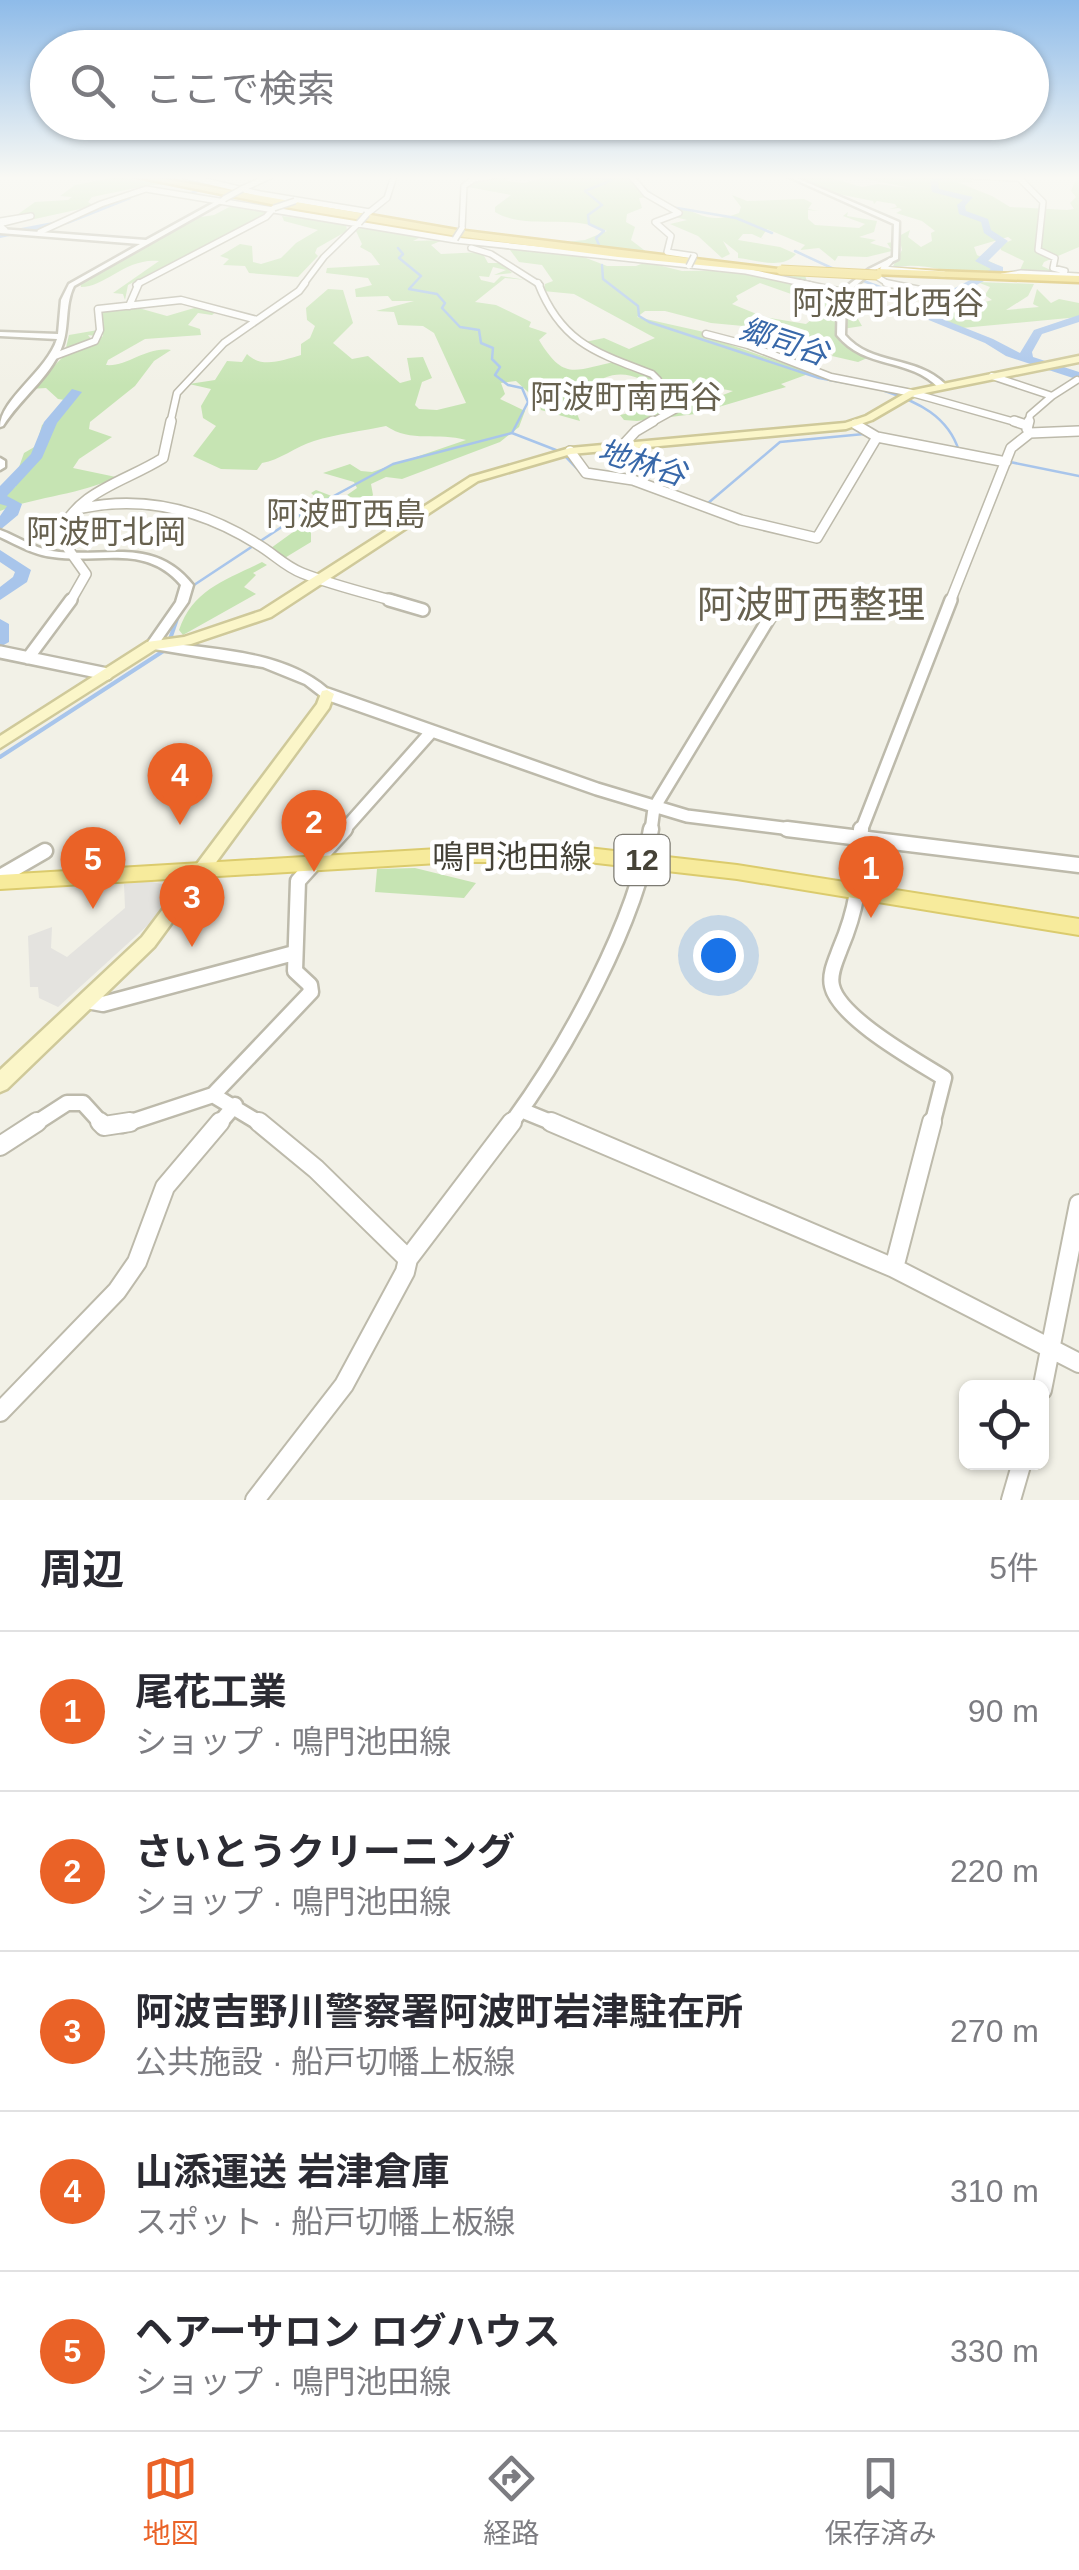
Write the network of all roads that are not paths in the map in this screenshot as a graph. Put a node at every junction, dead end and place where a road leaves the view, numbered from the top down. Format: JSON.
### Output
{"nodes":[{"id":1,"x":139,"y":246,"type":"edge"},
{"id":2,"x":210,"y":246,"type":"edge"},
{"id":3,"x":336,"y":246,"type":"edge"},
{"id":4,"x":462,"y":246,"type":"edge"},
{"id":5,"x":507,"y":246,"type":"edge"},
{"id":6,"x":545,"y":246,"type":"edge"},
{"id":7,"x":566,"y":246,"type":"edge"},
{"id":8,"x":668,"y":246,"type":"edge"},
{"id":9,"x":896,"y":246,"type":"edge"},
{"id":10,"x":1038,"y":246,"type":"edge"},
{"id":11,"x":890,"y":261,"type":"junction"},
{"id":12,"x":689,"y":267,"type":"junction"},
{"id":13,"x":781,"y":268,"type":"junction"},
{"id":14,"x":875,"y":275,"type":"junction"},
{"id":15,"x":1079,"y":278,"type":"edge"},
{"id":16,"x":844,"y":291,"type":"junction"},
{"id":17,"x":128,"y":306,"type":"junction"},
{"id":18,"x":928,"y":308,"type":"dead end"},
{"id":19,"x":257,"y":320,"type":"junction"},
{"id":20,"x":0,"y":334,"type":"edge"},
{"id":21,"x":706,"y":334,"type":"dead end"},
{"id":22,"x":62,"y":337,"type":"junction"},
{"id":23,"x":55,"y":356,"type":"junction"},
{"id":24,"x":1079,"y":359,"type":"edge"},
{"id":25,"x":992,"y":376,"type":"junction"},
{"id":26,"x":1077,"y":380,"type":"edge"},
{"id":27,"x":942,"y":386,"type":"junction"},
{"id":28,"x":907,"y":395,"type":"junction"},
{"id":29,"x":1052,"y":396,"type":"junction"},
{"id":30,"x":0,"y":424,"type":"edge"},
{"id":31,"x":855,"y":424,"type":"junction"},
{"id":32,"x":1028,"y":429,"type":"junction"},
{"id":33,"x":1079,"y":430,"type":"edge"},
{"id":34,"x":877,"y":437,"type":"junction"},
{"id":35,"x":624,"y":445,"type":"junction"},
{"id":36,"x":564,"y":452,"type":"junction"},
{"id":37,"x":1006,"y":462,"type":"junction"},
{"id":38,"x":79,"y":508,"type":"junction"},
{"id":39,"x":0,"y":533,"type":"edge"},
{"id":40,"x":74,"y":554,"type":"junction"},
{"id":41,"x":321,"y":579,"type":"junction"},
{"id":42,"x":423,"y":610,"type":"dead end"},
{"id":43,"x":774,"y":610,"type":"dead end"},
{"id":44,"x":152,"y":645,"type":"junction"},
{"id":45,"x":0,"y":652,"type":"edge"},
{"id":46,"x":28,"y":658,"type":"junction"},
{"id":47,"x":107,"y":674,"type":"junction"},
{"id":48,"x":327,"y":694,"type":"junction"},
{"id":49,"x":432,"y":731,"type":"junction"},
{"id":50,"x":0,"y":743,"type":"edge"},
{"id":51,"x":654,"y":808,"type":"junction"},
{"id":52,"x":858,"y":839,"type":"junction"},
{"id":53,"x":45,"y":851,"type":"dead end"},
{"id":54,"x":647,"y":860,"type":"junction"},
{"id":55,"x":314,"y":864,"type":"junction"},
{"id":56,"x":1079,"y":865,"type":"edge"},
{"id":57,"x":201,"y":871,"type":"junction"},
{"id":58,"x":0,"y":880,"type":"edge"},
{"id":59,"x":859,"y":892,"type":"junction"},
{"id":60,"x":1079,"y":927,"type":"edge"},
{"id":61,"x":294,"y":953,"type":"junction"},
{"id":62,"x":87,"y":1001,"type":"junction"},
{"id":63,"x":0,"y":1083,"type":"edge"},
{"id":64,"x":213,"y":1094,"type":"junction"},
{"id":65,"x":235,"y":1105,"type":"junction"},
{"id":66,"x":521,"y":1110,"type":"junction"},
{"id":67,"x":0,"y":1146,"type":"edge"},
{"id":68,"x":1079,"y":1204,"type":"edge"},
{"id":69,"x":408,"y":1259,"type":"junction"},
{"id":70,"x":894,"y":1268,"type":"junction"},
{"id":71,"x":1053,"y":1349,"type":"junction"},
{"id":72,"x":1079,"y":1363,"type":"edge"},
{"id":73,"x":1045,"y":1380,"type":"edge"},
{"id":74,"x":0,"y":1412,"type":"edge"},
{"id":75,"x":1020,"y":1470,"type":"edge"},
{"id":76,"x":255,"y":1500,"type":"edge"},
{"id":77,"x":1011,"y":1500,"type":"edge"}],
"edges":[{"from":1,"to":22,"type":"street"},
{"from":2,"to":17,"type":"street"},
{"from":3,"to":19,"type":"street"},
{"from":4,"to":35,"type":"street"},
{"from":5,"to":12,"type":"street"},
{"from":6,"to":13,"type":"highway"},
{"from":7,"to":13,"type":"highway"},
{"from":8,"to":12,"type":"street","bridge":true},
{"from":9,"to":11,"type":"street"},
{"from":10,"to":15,"type":"street"},
{"from":11,"to":14,"type":"street"},
{"from":11,"to":15,"type":"street"},
{"from":12,"to":16,"type":"street"},
{"from":13,"to":14,"type":"highway","bridge":true},
{"from":14,"to":15,"type":"highway"},
{"from":14,"to":16,"type":"street"},
{"from":14,"to":18,"type":"street"},
{"from":16,"to":27,"type":"street"},
{"from":17,"to":19,"type":"street"},
{"from":17,"to":23,"type":"street"},
{"from":19,"to":38,"type":"street"},
{"from":20,"to":22,"type":"street"},
{"from":21,"to":28,"type":"street"},
{"from":22,"to":23,"type":"street"},
{"from":23,"to":30,"type":"street"},
{"from":24,"to":25,"type":"main road"},
{"from":25,"to":27,"type":"main road"},
{"from":25,"to":29,"type":"street"},
{"from":26,"to":29,"type":"street"},
{"from":27,"to":28,"type":"main road"},
{"from":28,"to":31,"type":"main road"},
{"from":28,"to":32,"type":"street"},
{"from":29,"to":32,"type":"street"},
{"from":31,"to":34,"type":"street"},
{"from":31,"to":35,"type":"main road"},
{"from":32,"to":33,"type":"street"},
{"from":32,"to":37,"type":"street"},
{"from":34,"to":36,"type":"street"},
{"from":34,"to":37,"type":"street"},
{"from":35,"to":36,"type":"main road"},
{"from":36,"to":41,"type":"main road"},
{"from":37,"to":52,"type":"street"},
{"from":38,"to":40,"type":"street"},
{"from":38,"to":41,"type":"street"},
{"from":39,"to":40,"type":"street"},
{"from":40,"to":44,"type":"street"},
{"from":40,"to":46,"type":"street"},
{"from":41,"to":42,"type":"street"},
{"from":41,"to":44,"type":"main road"},
{"from":43,"to":51,"type":"street"},
{"from":44,"to":47,"type":"main road"},
{"from":44,"to":48,"type":"street"},
{"from":45,"to":46,"type":"street"},
{"from":46,"to":47,"type":"street"},
{"from":47,"to":50,"type":"main road"},
{"from":48,"to":49,"type":"street"},
{"from":48,"to":57,"type":"main road"},
{"from":49,"to":51,"type":"street"},
{"from":49,"to":55,"type":"street"},
{"from":51,"to":52,"type":"street"},
{"from":51,"to":54,"type":"street"},
{"from":52,"to":56,"type":"street"},
{"from":52,"to":59,"type":"street"},
{"from":53,"to":58,"type":"street"},
{"from":54,"to":55,"type":"main road","name":"鳴門池田線","number":"12"},
{"from":54,"to":59,"type":"main road","name":"鳴門池田線","number":"12"},
{"from":54,"to":66,"type":"street"},
{"from":55,"to":57,"type":"main road","name":"鳴門池田線","number":"12"},
{"from":55,"to":61,"type":"street"},
{"from":57,"to":58,"type":"main road","name":"鳴門池田線","number":"12"},
{"from":57,"to":62,"type":"main road"},
{"from":59,"to":60,"type":"main road","name":"鳴門池田線","number":"12"},
{"from":59,"to":70,"type":"street"},
{"from":61,"to":62,"type":"street"},
{"from":61,"to":64,"type":"street"},
{"from":62,"to":63,"type":"main road"},
{"from":64,"to":65,"type":"street"},
{"from":64,"to":67,"type":"street"},
{"from":65,"to":69,"type":"street"},
{"from":65,"to":74,"type":"street"},
{"from":66,"to":69,"type":"street"},
{"from":66,"to":70,"type":"street"},
{"from":68,"to":71,"type":"street"},
{"from":69,"to":76,"type":"street"},
{"from":70,"to":71,"type":"street"},
{"from":71,"to":72,"type":"street"},
{"from":71,"to":73,"type":"street"},
{"from":75,"to":77,"type":"street"}]}
